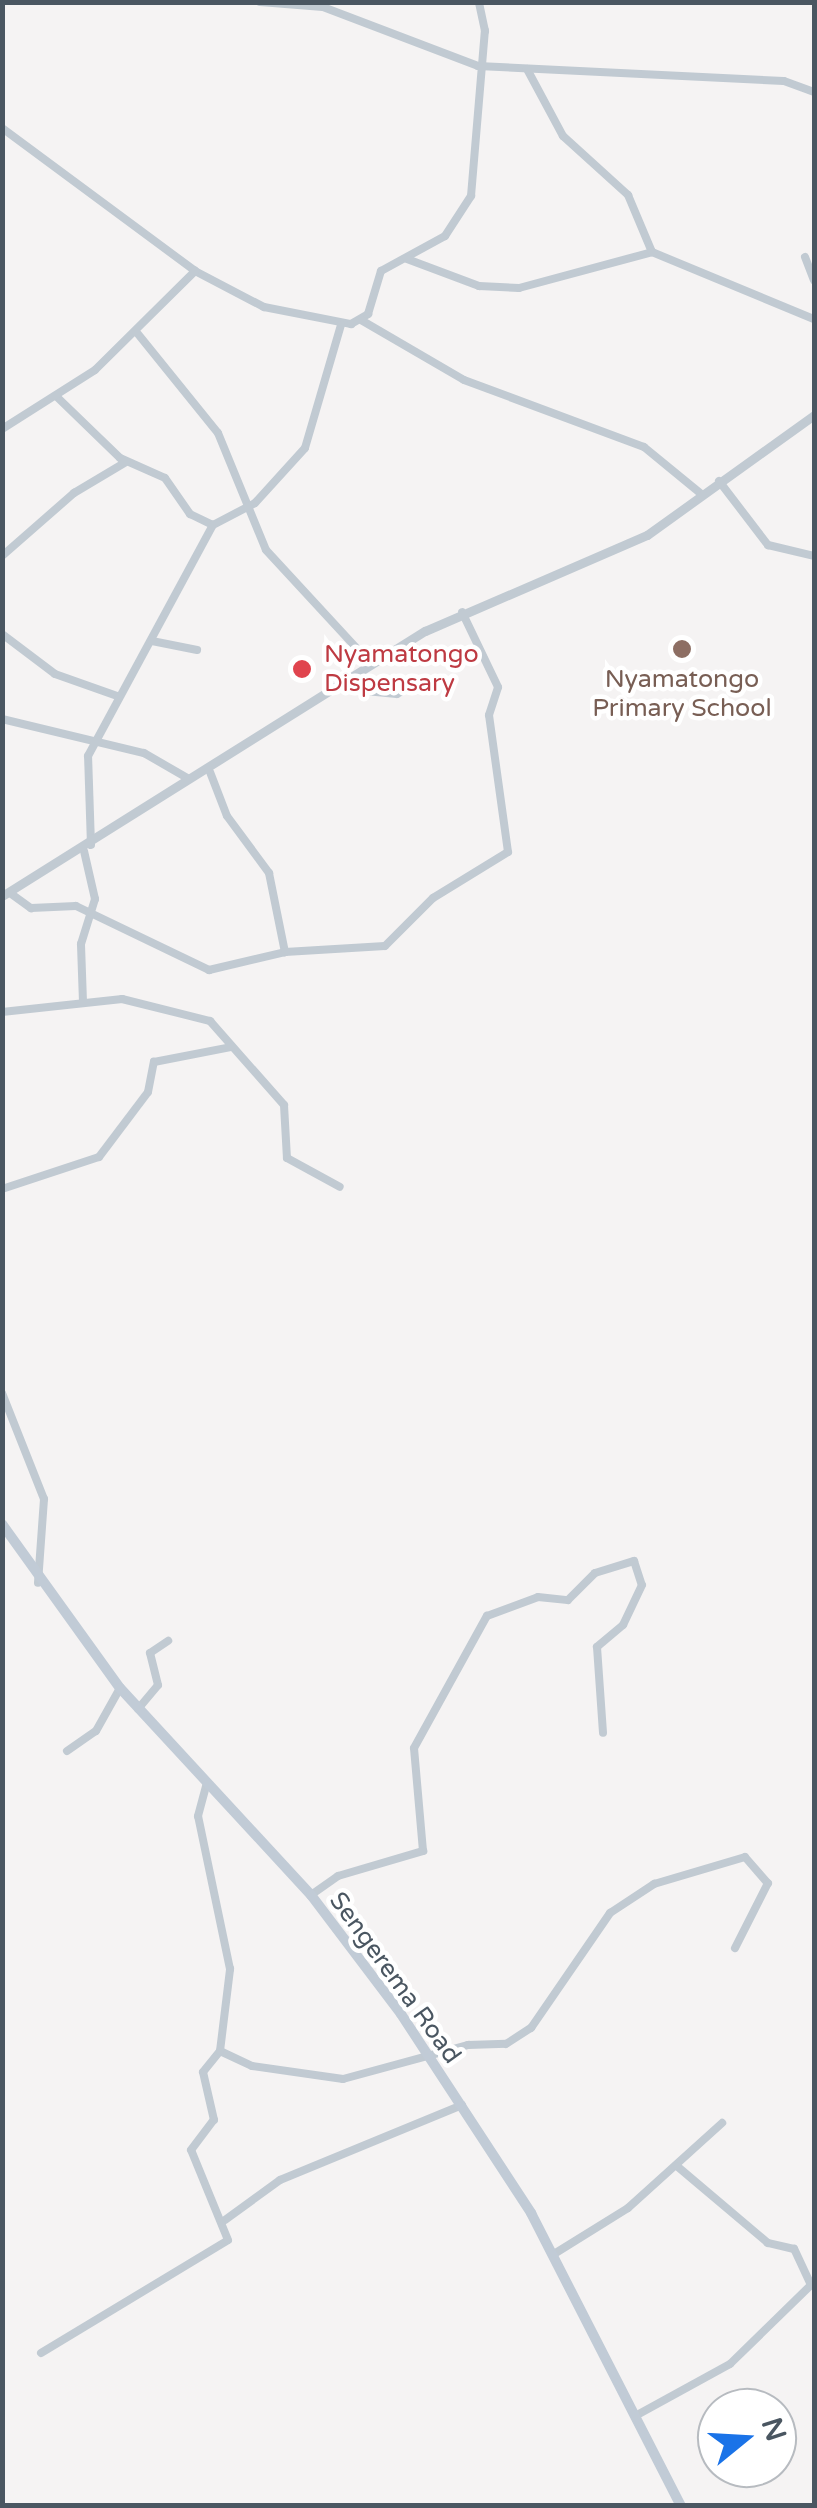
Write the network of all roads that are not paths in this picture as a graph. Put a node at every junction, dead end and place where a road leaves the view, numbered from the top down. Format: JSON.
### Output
{"nodes":[{"id":1,"x":260,"y":2,"type":"edge"},
{"id":2,"x":479,"y":2,"type":"edge"},
{"id":3,"x":478,"y":66,"type":"junction"},
{"id":4,"x":528,"y":70,"type":"junction"},
{"id":5,"x":814,"y":92,"type":"edge"},
{"id":6,"x":2,"y":128,"type":"edge"},
{"id":7,"x":652,"y":252,"type":"junction"},
{"id":8,"x":805,"y":257,"type":"dead end"},
{"id":9,"x":407,"y":259,"type":"junction"},
{"id":10,"x":195,"y":272,"type":"junction"},
{"id":11,"x":814,"y":280,"type":"edge"},
{"id":12,"x":814,"y":319,"type":"edge"},
{"id":13,"x":361,"y":320,"type":"junction"},
{"id":14,"x":342,"y":325,"type":"junction"},
{"id":15,"x":138,"y":334,"type":"junction"},
{"id":16,"x":58,"y":398,"type":"junction"},
{"id":17,"x":814,"y":415,"type":"edge"},
{"id":18,"x":2,"y":429,"type":"edge"},
{"id":19,"x":126,"y":462,"type":"junction"},
{"id":20,"x":719,"y":481,"type":"junction"},
{"id":21,"x":700,"y":493,"type":"junction"},
{"id":22,"x":245,"y":509,"type":"junction"},
{"id":23,"x":214,"y":526,"type":"junction"},
{"id":24,"x":2,"y":556,"type":"edge"},
{"id":25,"x":814,"y":556,"type":"edge"},
{"id":26,"x":462,"y":612,"type":"junction"},
{"id":27,"x":2,"y":634,"type":"edge"},
{"id":28,"x":152,"y":641,"type":"junction"},
{"id":29,"x":197,"y":650,"type":"dead end"},
{"id":30,"x":372,"y":666,"type":"junction"},
{"id":31,"x":415,"y":683,"type":"dead end"},
{"id":32,"x":334,"y":688,"type":"junction"},
{"id":33,"x":117,"y":696,"type":"junction"},
{"id":34,"x":2,"y":719,"type":"edge"},
{"id":35,"x":95,"y":747,"type":"junction"},
{"id":36,"x":210,"y":772,"type":"junction"},
{"id":37,"x":194,"y":779,"type":"junction"},
{"id":38,"x":88,"y":848,"type":"junction"},
{"id":39,"x":6,"y":894,"type":"edge"},
{"id":40,"x":92,"y":912,"type":"junction"},
{"id":41,"x":285,"y":952,"type":"junction"},
{"id":42,"x":83,"y":1002,"type":"junction"},
{"id":43,"x":2,"y":1012,"type":"edge"},
{"id":44,"x":232,"y":1048,"type":"junction"},
{"id":45,"x":340,"y":1186,"type":"dead end"},
{"id":46,"x":2,"y":1188,"type":"edge"},
{"id":47,"x":2,"y":1393,"type":"edge"},
{"id":48,"x":2,"y":1524,"type":"edge"},
{"id":49,"x":38,"y":1583,"type":"junction"},
{"id":50,"x":168,"y":1640,"type":"dead end"},
{"id":51,"x":120,"y":1688,"type":"junction"},
{"id":52,"x":138,"y":1709,"type":"junction"},
{"id":53,"x":603,"y":1733,"type":"dead end"},
{"id":54,"x":67,"y":1751,"type":"dead end"},
{"id":55,"x":207,"y":1782,"type":"junction"},
{"id":56,"x":311,"y":1895,"type":"junction"},
{"id":57,"x":735,"y":1948,"type":"dead end"},
{"id":58,"x":220,"y":2051,"type":"junction"},
{"id":59,"x":431,"y":2062,"type":"junction"},
{"id":60,"x":462,"y":2106,"type":"junction"},
{"id":61,"x":722,"y":2123,"type":"dead end"},
{"id":62,"x":678,"y":2168,"type":"junction"},
{"id":63,"x":225,"y":2220,"type":"junction"},
{"id":64,"x":554,"y":2254,"type":"junction"},
{"id":65,"x":41,"y":2353,"type":"dead end"},
{"id":66,"x":636,"y":2415,"type":"junction"},
{"id":67,"x":681,"y":2506,"type":"edge"}],
"edges":[{"from":1,"to":3,"type":"street"},
{"from":2,"to":3,"type":"street"},
{"from":3,"to":4,"type":"street"},
{"from":3,"to":9,"type":"street"},
{"from":4,"to":5,"type":"street"},
{"from":4,"to":7,"type":"street"},
{"from":6,"to":10,"type":"street"},
{"from":7,"to":9,"type":"street"},
{"from":7,"to":12,"type":"street"},
{"from":8,"to":11,"type":"street"},
{"from":9,"to":13,"type":"street"},
{"from":10,"to":14,"type":"street"},
{"from":10,"to":15,"type":"street"},
{"from":13,"to":14,"type":"street"},
{"from":13,"to":21,"type":"street"},
{"from":14,"to":22,"type":"street"},
{"from":15,"to":16,"type":"street"},
{"from":15,"to":22,"type":"street"},
{"from":16,"to":18,"type":"street"},
{"from":16,"to":19,"type":"street"},
{"from":17,"to":20,"type":"street"},
{"from":19,"to":23,"type":"street"},
{"from":19,"to":24,"type":"street"},
{"from":20,"to":21,"type":"street"},
{"from":20,"to":25,"type":"street"},
{"from":21,"to":26,"type":"street"},
{"from":22,"to":23,"type":"street"},
{"from":22,"to":30,"type":"street"},
{"from":23,"to":28,"type":"street"},
{"from":26,"to":30,"type":"street"},
{"from":26,"to":41,"type":"street"},
{"from":27,"to":33,"type":"street"},
{"from":28,"to":29,"type":"street"},
{"from":28,"to":33,"type":"street"},
{"from":30,"to":32,"type":"street"},
{"from":31,"to":32,"type":"street"},
{"from":32,"to":36,"type":"street"},
{"from":33,"to":35,"type":"street"},
{"from":34,"to":35,"type":"street"},
{"from":35,"to":37,"type":"street"},
{"from":35,"to":38,"type":"street"},
{"from":36,"to":37,"type":"street"},
{"from":36,"to":41,"type":"street"},
{"from":37,"to":38,"type":"street"},
{"from":38,"to":39,"type":"street"},
{"from":38,"to":40,"type":"street"},
{"from":39,"to":40,"type":"street"},
{"from":40,"to":41,"type":"street"},
{"from":40,"to":42,"type":"street"},
{"from":42,"to":43,"type":"street"},
{"from":42,"to":44,"type":"street"},
{"from":44,"to":45,"type":"street"},
{"from":44,"to":46,"type":"street"},
{"from":47,"to":49,"type":"street"},
{"from":48,"to":49,"type":"main road","name":"Sengerema Road"},
{"from":49,"to":51,"type":"main road","name":"Sengerema Road"},
{"from":50,"to":52,"type":"street"},
{"from":51,"to":52,"type":"main road","name":"Sengerema Road"},
{"from":51,"to":54,"type":"street"},
{"from":52,"to":55,"type":"main road","name":"Sengerema Road"},
{"from":53,"to":56,"type":"street"},
{"from":55,"to":56,"type":"main road","name":"Sengerema Road"},
{"from":55,"to":58,"type":"street"},
{"from":56,"to":59,"type":"main road","name":"Sengerema Road"},
{"from":57,"to":59,"type":"street"},
{"from":58,"to":59,"type":"street"},
{"from":58,"to":63,"type":"street"},
{"from":59,"to":60,"type":"main road","name":"Sengerema Road"},
{"from":60,"to":63,"type":"street"},
{"from":60,"to":64,"type":"main road","name":"Sengerema Road"},
{"from":61,"to":62,"type":"street"},
{"from":62,"to":64,"type":"street"},
{"from":62,"to":66,"type":"street"},
{"from":63,"to":65,"type":"street"},
{"from":64,"to":66,"type":"main road","name":"Sengerema Road"},
{"from":66,"to":67,"type":"main road","name":"Sengerema Road"}]}
